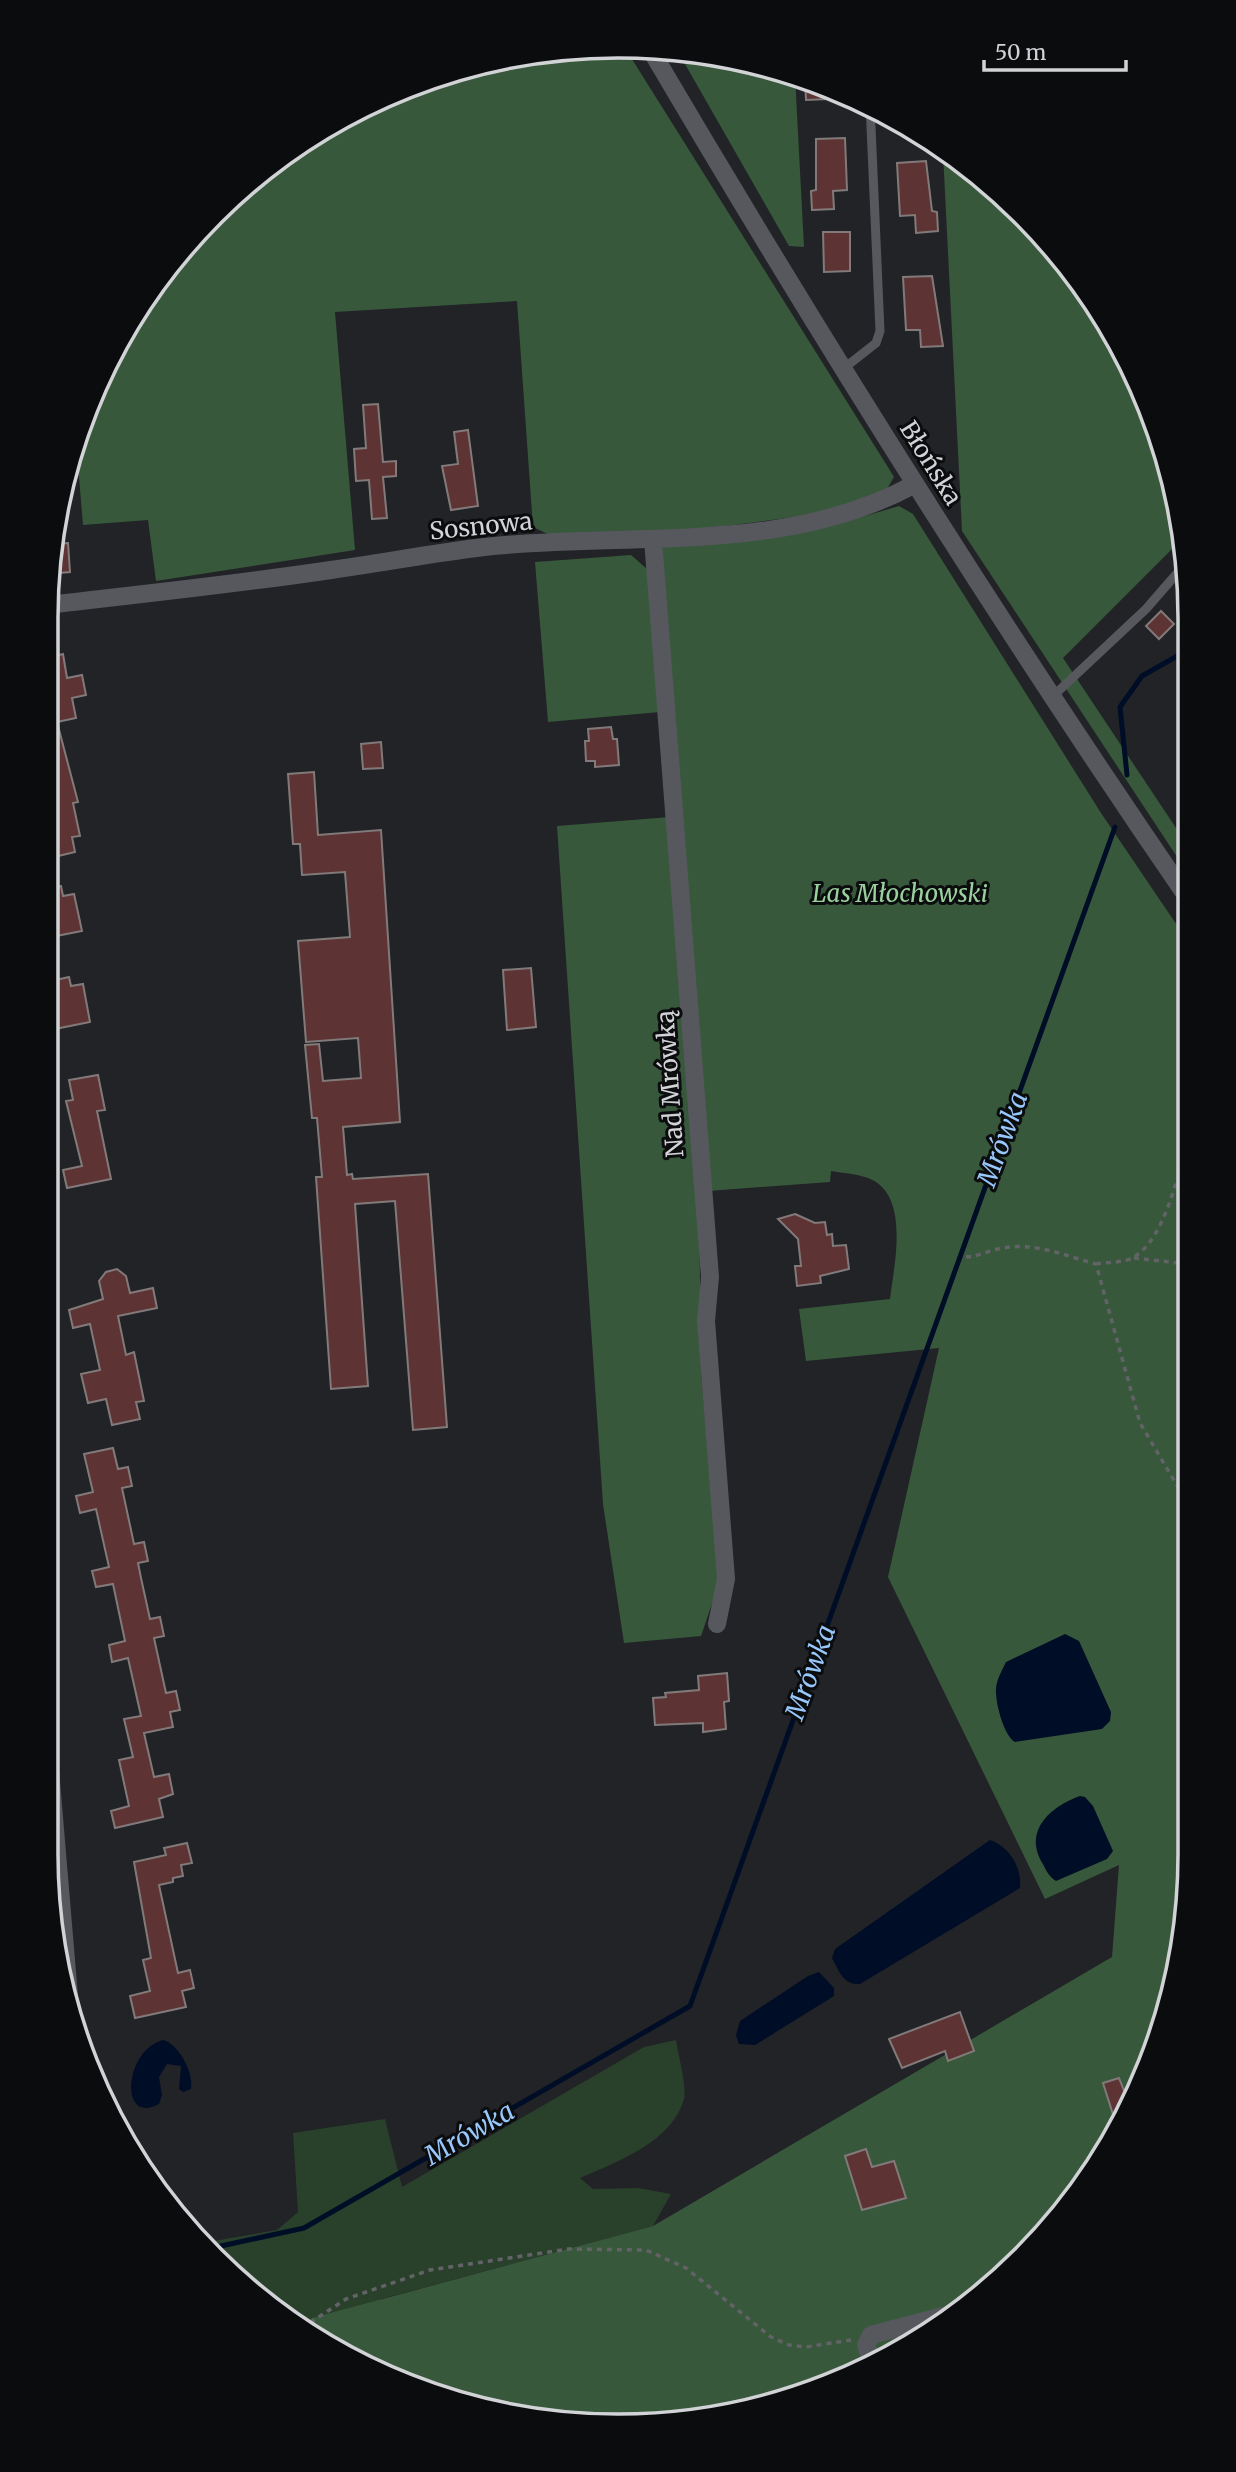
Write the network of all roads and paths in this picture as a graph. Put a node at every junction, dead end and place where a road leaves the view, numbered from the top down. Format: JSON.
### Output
{"nodes":[{"id":1,"x":656,"y":59,"type":"edge"},
{"id":2,"x":871,"y":118,"type":"edge"},
{"id":3,"x":843,"y":369,"type":"junction"},
{"id":4,"x":915,"y":484,"type":"junction"},
{"id":5,"x":653,"y":539,"type":"junction"},
{"id":6,"x":1176,"y":574,"type":"edge"},
{"id":7,"x":58,"y":603,"type":"edge"},
{"id":8,"x":1051,"y":698,"type":"junction"},
{"id":9,"x":1178,"y":884,"type":"edge"},
{"id":10,"x":1178,"y":1175,"type":"edge"},
{"id":11,"x":966,"y":1257,"type":"dead end"},
{"id":12,"x":1133,"y":1258,"type":"junction"},
{"id":13,"x":1178,"y":1263,"type":"edge"},
{"id":14,"x":1096,"y":1264,"type":"junction"},
{"id":15,"x":1178,"y":1487,"type":"edge"},
{"id":16,"x":717,"y":1624,"type":"dead end"},
{"id":17,"x":58,"y":1870,"type":"edge"},
{"id":18,"x":63,"y":1930,"type":"edge"},
{"id":19,"x":930,"y":2319,"type":"edge"},
{"id":20,"x":311,"y":2322,"type":"edge"},
{"id":21,"x":866,"y":2345,"type":"junction"},
{"id":22,"x":869,"y":2354,"type":"edge"}],
"edges":[{"from":1,"to":3,"type":"street","name":"Błońska"},
{"from":2,"to":3,"type":"lane"},
{"from":3,"to":4,"type":"street","name":"Błońska"},
{"from":4,"to":5,"type":"street","name":"Sosnowa"},
{"from":4,"to":8,"type":"street","name":"Błońska"},
{"from":5,"to":7,"type":"street","name":"Sosnowa"},
{"from":5,"to":16,"type":"street","name":"Nad Mrówką"},
{"from":6,"to":8,"type":"lane"},
{"from":8,"to":9,"type":"street","name":"Błońska"},
{"from":10,"to":12,"type":"path"},
{"from":11,"to":14,"type":"path"},
{"from":12,"to":13,"type":"path"},
{"from":12,"to":14,"type":"path"},
{"from":14,"to":15,"type":"path"},
{"from":17,"to":18,"type":"street"},
{"from":19,"to":21,"type":"street"},
{"from":20,"to":21,"type":"path"},
{"from":21,"to":22,"type":"street"}]}
